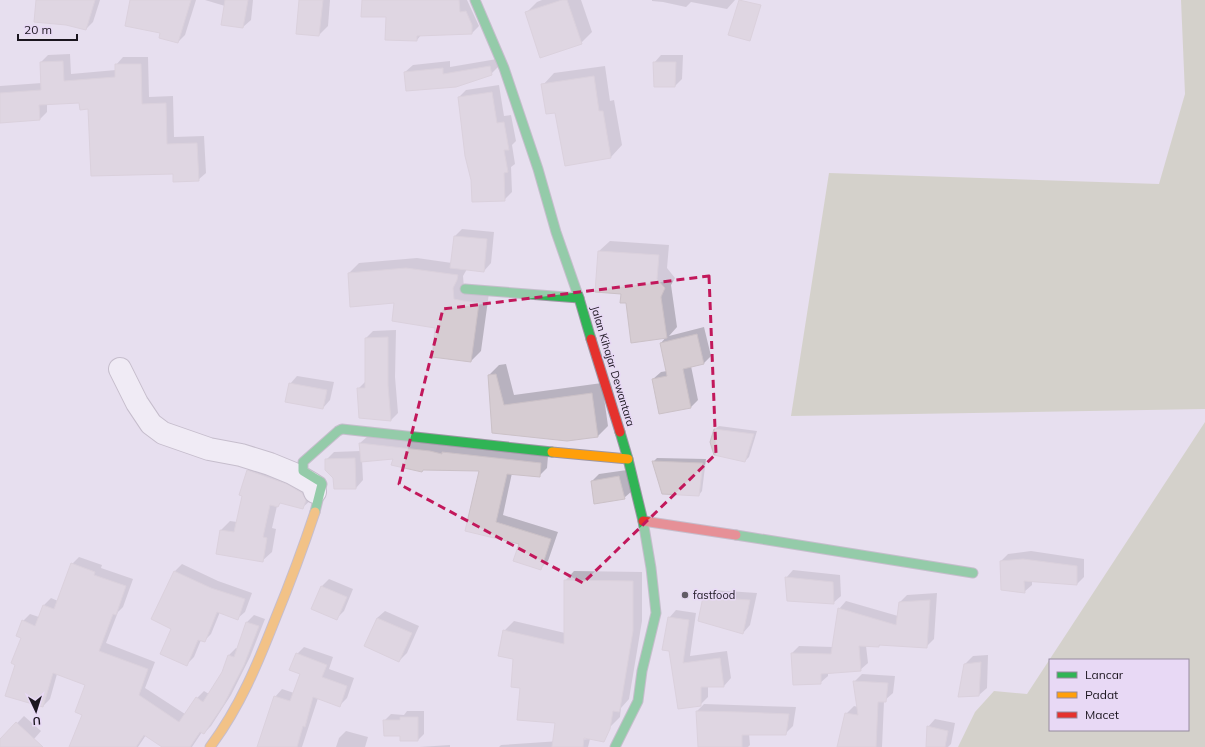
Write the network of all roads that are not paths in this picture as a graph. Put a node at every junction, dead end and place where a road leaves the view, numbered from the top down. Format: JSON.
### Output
{"nodes":[{"id":1,"x":475,"y":0,"type":"edge"},
{"id":2,"x":465,"y":289,"type":"dead end"},
{"id":3,"x":579,"y":298,"type":"junction"},
{"id":4,"x":120,"y":369,"type":"dead end"},
{"id":5,"x":628,"y":459,"type":"junction"},
{"id":6,"x":319,"y":500,"type":"junction"},
{"id":7,"x":643,"y":521,"type":"junction"},
{"id":8,"x":973,"y":573,"type":"dead end"},
{"id":9,"x":210,"y":747,"type":"edge"},
{"id":10,"x":615,"y":747,"type":"edge"}],
"edges":[{"from":1,"to":3,"type":"street","name":"Jalan Kihajar Dewantara"},
{"from":2,"to":3,"type":"street"},
{"from":3,"to":5,"type":"street","name":"Jalan Kihajar Dewantara"},
{"from":4,"to":6,"type":"street"},
{"from":5,"to":6,"type":"street"},
{"from":5,"to":7,"type":"street","name":"Jalan Kihajar Dewantara"},
{"from":6,"to":9,"type":"street"},
{"from":7,"to":8,"type":"street"},
{"from":7,"to":10,"type":"street","name":"Jalan Kihajar Dewantara"}]}
